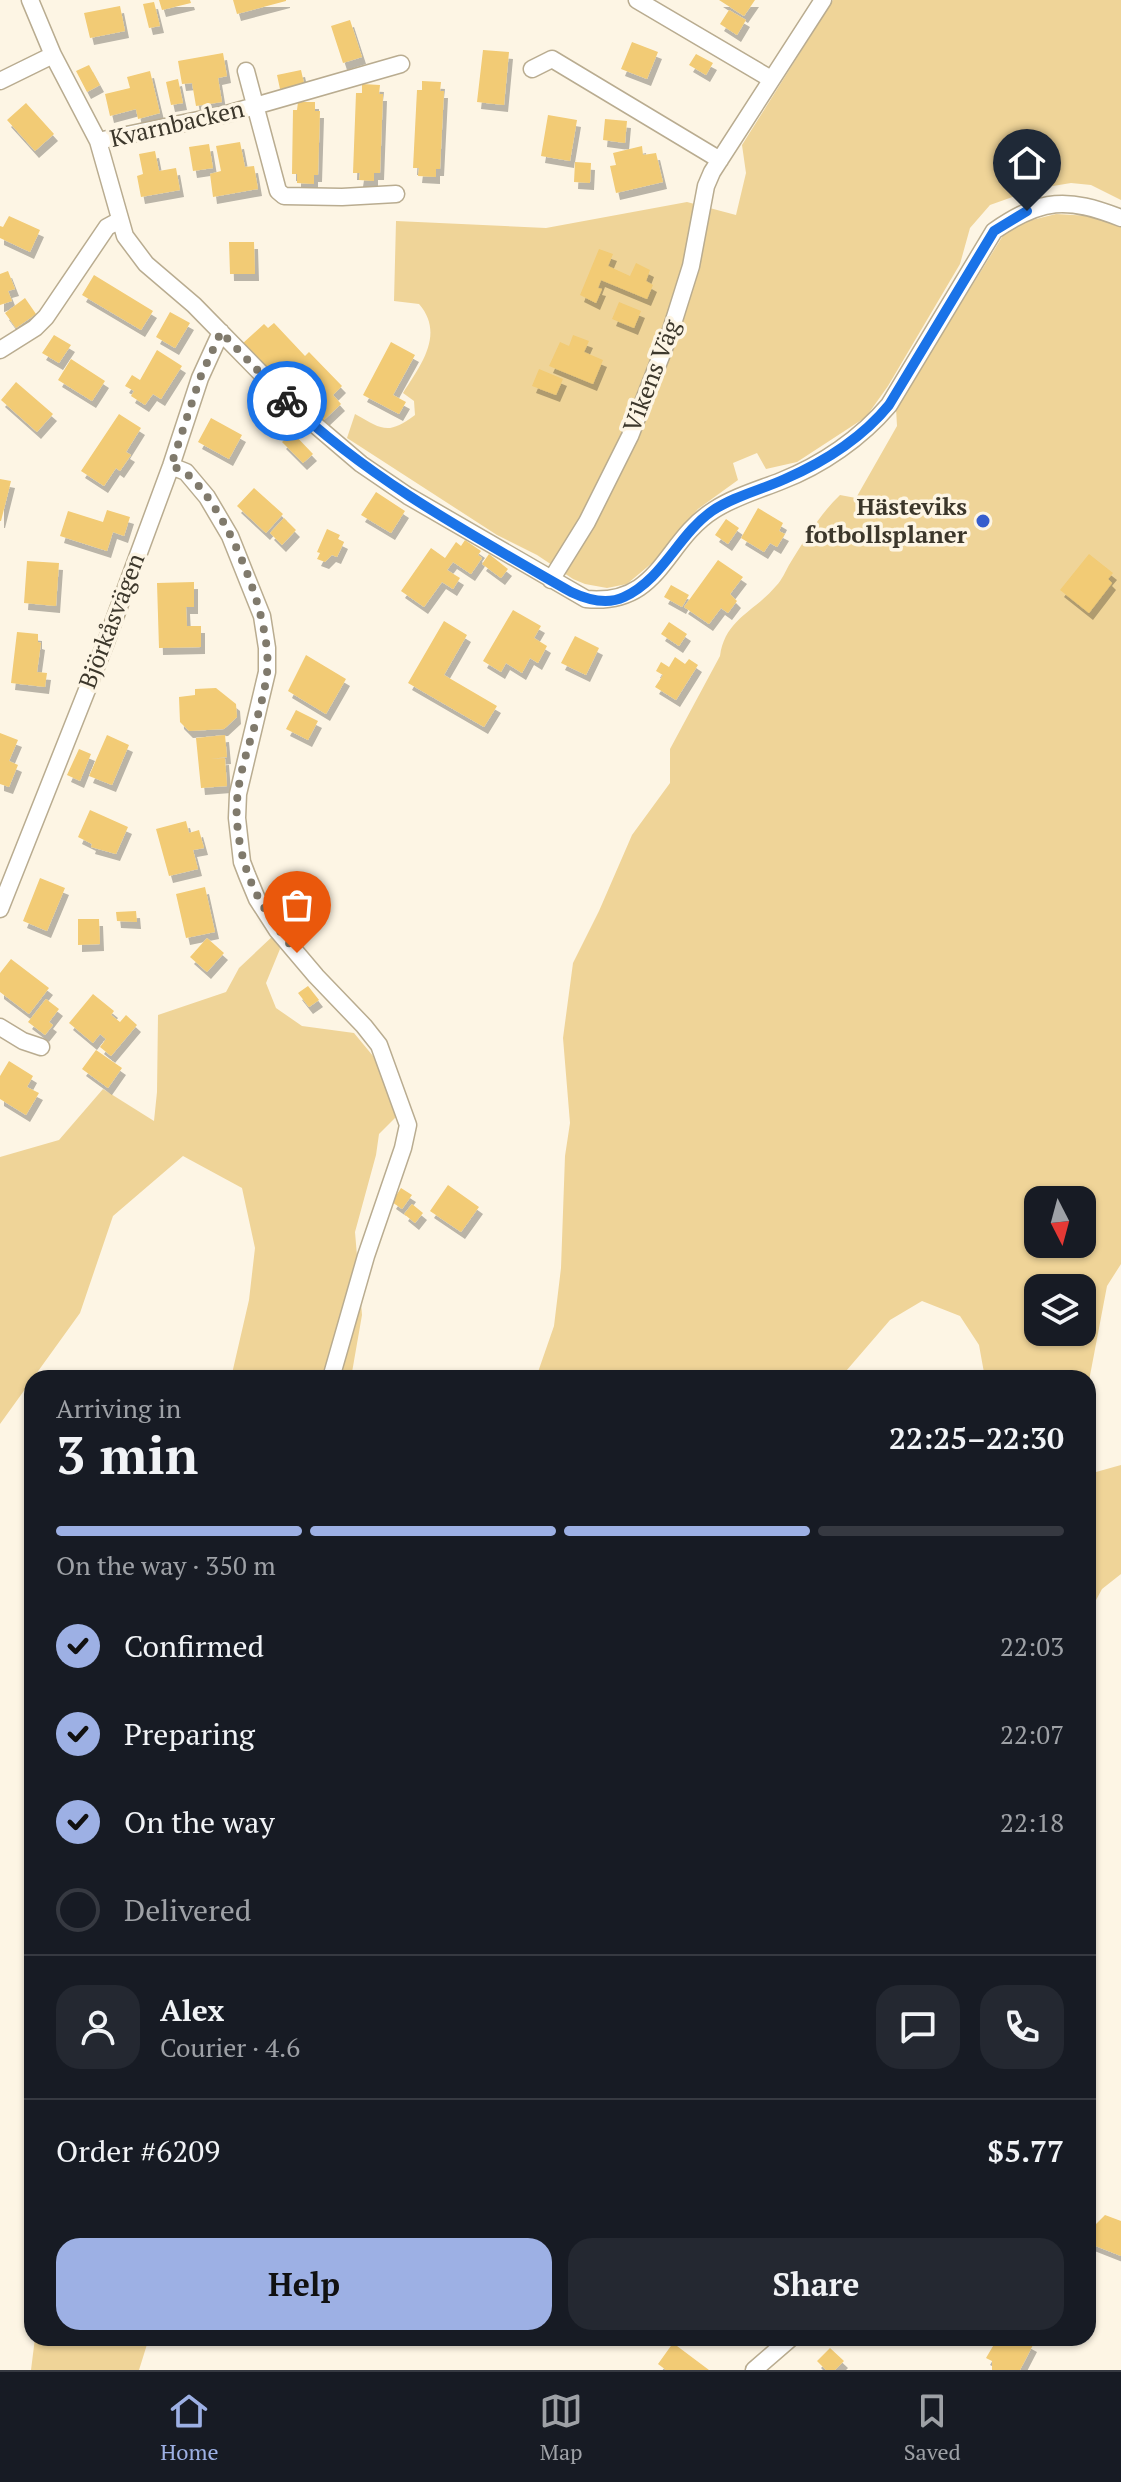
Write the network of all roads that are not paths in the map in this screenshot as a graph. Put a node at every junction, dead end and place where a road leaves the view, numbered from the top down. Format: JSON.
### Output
{"nodes":[{"id":1,"x":637,"y":0,"type":"edge"},
{"id":2,"x":823,"y":0,"type":"edge"},
{"id":3,"x":34,"y":1,"type":"edge"},
{"id":4,"x":53,"y":55,"type":"junction"},
{"id":5,"x":401,"y":64,"type":"dead end"},
{"id":6,"x":532,"y":69,"type":"dead end"},
{"id":7,"x":246,"y":71,"type":"dead end"},
{"id":8,"x":771,"y":79,"type":"junction"},
{"id":9,"x":0,"y":81,"type":"edge"},
{"id":10,"x":256,"y":106,"type":"junction"},
{"id":11,"x":98,"y":141,"type":"junction"},
{"id":12,"x":720,"y":160,"type":"junction"},
{"id":13,"x":396,"y":194,"type":"dead end"},
{"id":14,"x":1121,"y":218,"type":"edge"},
{"id":15,"x":120,"y":220,"type":"junction"},
{"id":16,"x":221,"y":332,"type":"junction"},
{"id":17,"x":0,"y":350,"type":"edge"},
{"id":18,"x":171,"y":466,"type":"junction"},
{"id":19,"x":551,"y":580,"type":"junction"},
{"id":20,"x":0,"y":909,"type":"edge"},
{"id":21,"x":0,"y":1027,"type":"edge"},
{"id":22,"x":41,"y":1047,"type":"dead end"},
{"id":23,"x":333,"y":1370,"type":"edge"},
{"id":24,"x":782,"y":2346,"type":"edge"},
{"id":25,"x":754,"y":2370,"type":"edge"}],
"edges":[{"from":1,"to":8,"type":"street"},
{"from":2,"to":8,"type":"street","name":"Vikens Väg"},
{"from":3,"to":4,"type":"street"},
{"from":4,"to":9,"type":"street"},
{"from":4,"to":11,"type":"street"},
{"from":5,"to":10,"type":"street","name":"Kvarnbacken"},
{"from":6,"to":12,"type":"street"},
{"from":7,"to":10,"type":"street","name":"Kvarnbacken"},
{"from":8,"to":12,"type":"street","name":"Vikens Väg"},
{"from":10,"to":11,"type":"street","name":"Kvarnbacken"},
{"from":10,"to":13,"type":"street","name":"Kvarnbacken"},
{"from":11,"to":15,"type":"street"},
{"from":12,"to":19,"type":"street","name":"Vikens Väg"},
{"from":14,"to":19,"type":"street"},
{"from":15,"to":16,"type":"street"},
{"from":15,"to":17,"type":"street"},
{"from":16,"to":18,"type":"street","name":"Björkåsvägen"},
{"from":16,"to":19,"type":"street"},
{"from":18,"to":20,"type":"street","name":"Björkåsvägen"},
{"from":18,"to":23,"type":"street"},
{"from":21,"to":22,"type":"street"},
{"from":24,"to":25,"type":"street"}]}
